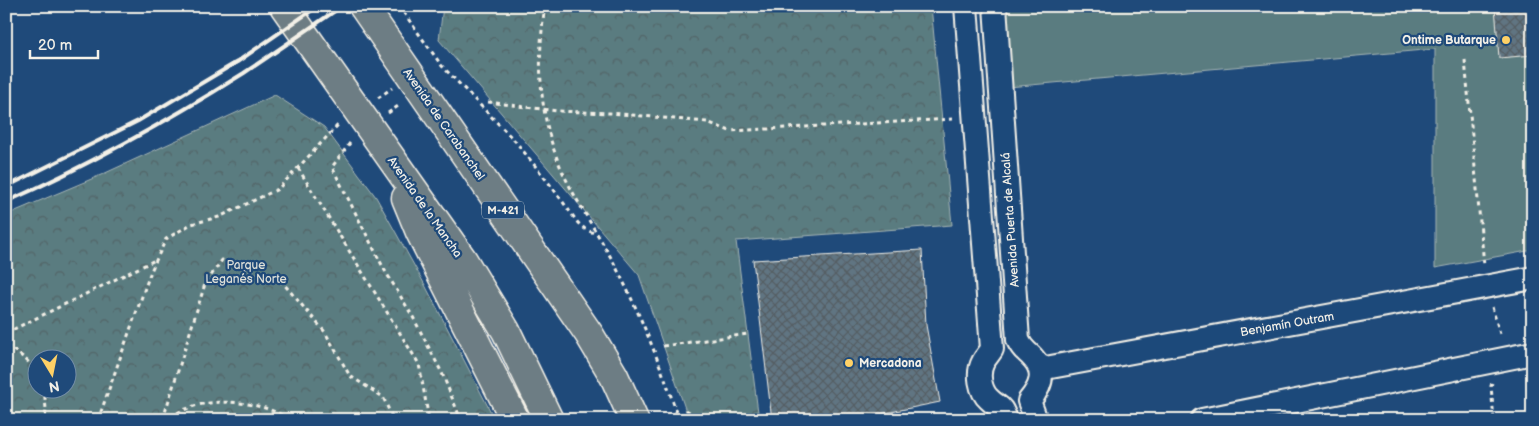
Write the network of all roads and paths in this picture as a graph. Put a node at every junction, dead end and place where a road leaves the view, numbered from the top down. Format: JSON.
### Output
{"nodes":[{"id":1,"x":284,"y":6,"type":"edge"},
{"id":2,"x":363,"y":6,"type":"edge"},
{"id":3,"x":399,"y":6,"type":"edge"},
{"id":4,"x":546,"y":6,"type":"edge"},
{"id":5,"x":966,"y":6,"type":"edge"},
{"id":6,"x":995,"y":6,"type":"edge"},
{"id":7,"x":436,"y":59,"type":"junction"},
{"id":8,"x":1465,"y":60,"type":"dead end"},
{"id":9,"x":410,"y":76,"type":"junction"},
{"id":10,"x":488,"y":102,"type":"dead end"},
{"id":11,"x":544,"y":110,"type":"junction"},
{"id":12,"x":358,"y":111,"type":"junction"},
{"id":13,"x":973,"y":118,"type":"junction"},
{"id":14,"x":389,"y":157,"type":"junction"},
{"id":15,"x":298,"y":168,"type":"junction"},
{"id":16,"x":599,"y":235,"type":"junction"},
{"id":17,"x":156,"y":260,"type":"junction"},
{"id":18,"x":1533,"y":278,"type":"edge"},
{"id":19,"x":1486,"y":287,"type":"junction"},
{"id":20,"x":6,"y":333,"type":"edge"},
{"id":21,"x":748,"y":334,"type":"dead end"},
{"id":22,"x":6,"y":346,"type":"edge"},
{"id":23,"x":663,"y":346,"type":"dead end"},
{"id":24,"x":1022,"y":350,"type":"junction"},
{"id":25,"x":990,"y":353,"type":"junction"},
{"id":26,"x":1533,"y":353,"type":"edge"},
{"id":27,"x":1508,"y":358,"type":"junction"},
{"id":28,"x":28,"y":361,"type":"edge"},
{"id":29,"x":1040,"y":369,"type":"junction"},
{"id":30,"x":45,"y":398,"type":"edge"},
{"id":31,"x":686,"y":410,"type":"dead end"},
{"id":32,"x":1033,"y":410,"type":"edge"},
{"id":33,"x":1003,"y":414,"type":"edge"},
{"id":34,"x":163,"y":419,"type":"edge"},
{"id":35,"x":45,"y":420,"type":"edge"},
{"id":36,"x":98,"y":420,"type":"edge"},
{"id":37,"x":290,"y":420,"type":"edge"},
{"id":38,"x":392,"y":420,"type":"edge"},
{"id":39,"x":429,"y":420,"type":"edge"},
{"id":40,"x":515,"y":420,"type":"edge"},
{"id":41,"x":548,"y":420,"type":"edge"},
{"id":42,"x":634,"y":420,"type":"edge"},
{"id":43,"x":679,"y":420,"type":"edge"},
{"id":44,"x":702,"y":420,"type":"edge"},
{"id":45,"x":1202,"y":420,"type":"edge"},
{"id":46,"x":1494,"y":420,"type":"edge"}],
"edges":[{"from":1,"to":12,"type":"main road","name":"Avenida de la Mancha"},
{"from":2,"to":9,"type":"main road","name":"Avenida de Carabanchel","number":"M-421"},
{"from":3,"to":7,"type":"path"},
{"from":4,"to":11,"type":"path"},
{"from":5,"to":13,"type":"street"},
{"from":6,"to":24,"type":"street","name":"Avenida Puerta de Alcalá"},
{"from":7,"to":9,"type":"path"},
{"from":7,"to":16,"type":"path"},
{"from":8,"to":19,"type":"path"},
{"from":9,"to":12,"type":"path"},
{"from":9,"to":42,"type":"main road","name":"Avenida de Carabanchel","number":"M-421"},
{"from":10,"to":11,"type":"path"},
{"from":11,"to":13,"type":"path"},
{"from":11,"to":16,"type":"path"},
{"from":12,"to":14,"type":"main road","name":"Avenida de la Mancha"},
{"from":12,"to":15,"type":"path"},
{"from":13,"to":25,"type":"street"},
{"from":14,"to":40,"type":"main road"},
{"from":14,"to":41,"type":"main road","name":"Avenida de la Mancha"},
{"from":15,"to":17,"type":"path"},
{"from":15,"to":39,"type":"path"},
{"from":16,"to":43,"type":"path"},
{"from":17,"to":20,"type":"path"},
{"from":17,"to":36,"type":"path"},
{"from":18,"to":19,"type":"street","name":"Benjamín Outram"},
{"from":19,"to":27,"type":"path"},
{"from":19,"to":29,"type":"street","name":"Benjamín Outram"},
{"from":21,"to":23,"type":"path"},
{"from":22,"to":28,"type":"path"},
{"from":24,"to":25,"type":"street"},
{"from":24,"to":29,"type":"street"},
{"from":25,"to":33,"type":"street"},
{"from":26,"to":27,"type":"street"},
{"from":27,"to":45,"type":"street"},
{"from":27,"to":46,"type":"path"},
{"from":29,"to":32,"type":"street"},
{"from":30,"to":35,"type":"path"},
{"from":31,"to":44,"type":"path"},
{"from":32,"to":33,"type":"street"},
{"from":34,"to":37,"type":"path"},
{"from":34,"to":38,"type":"path"}]}
